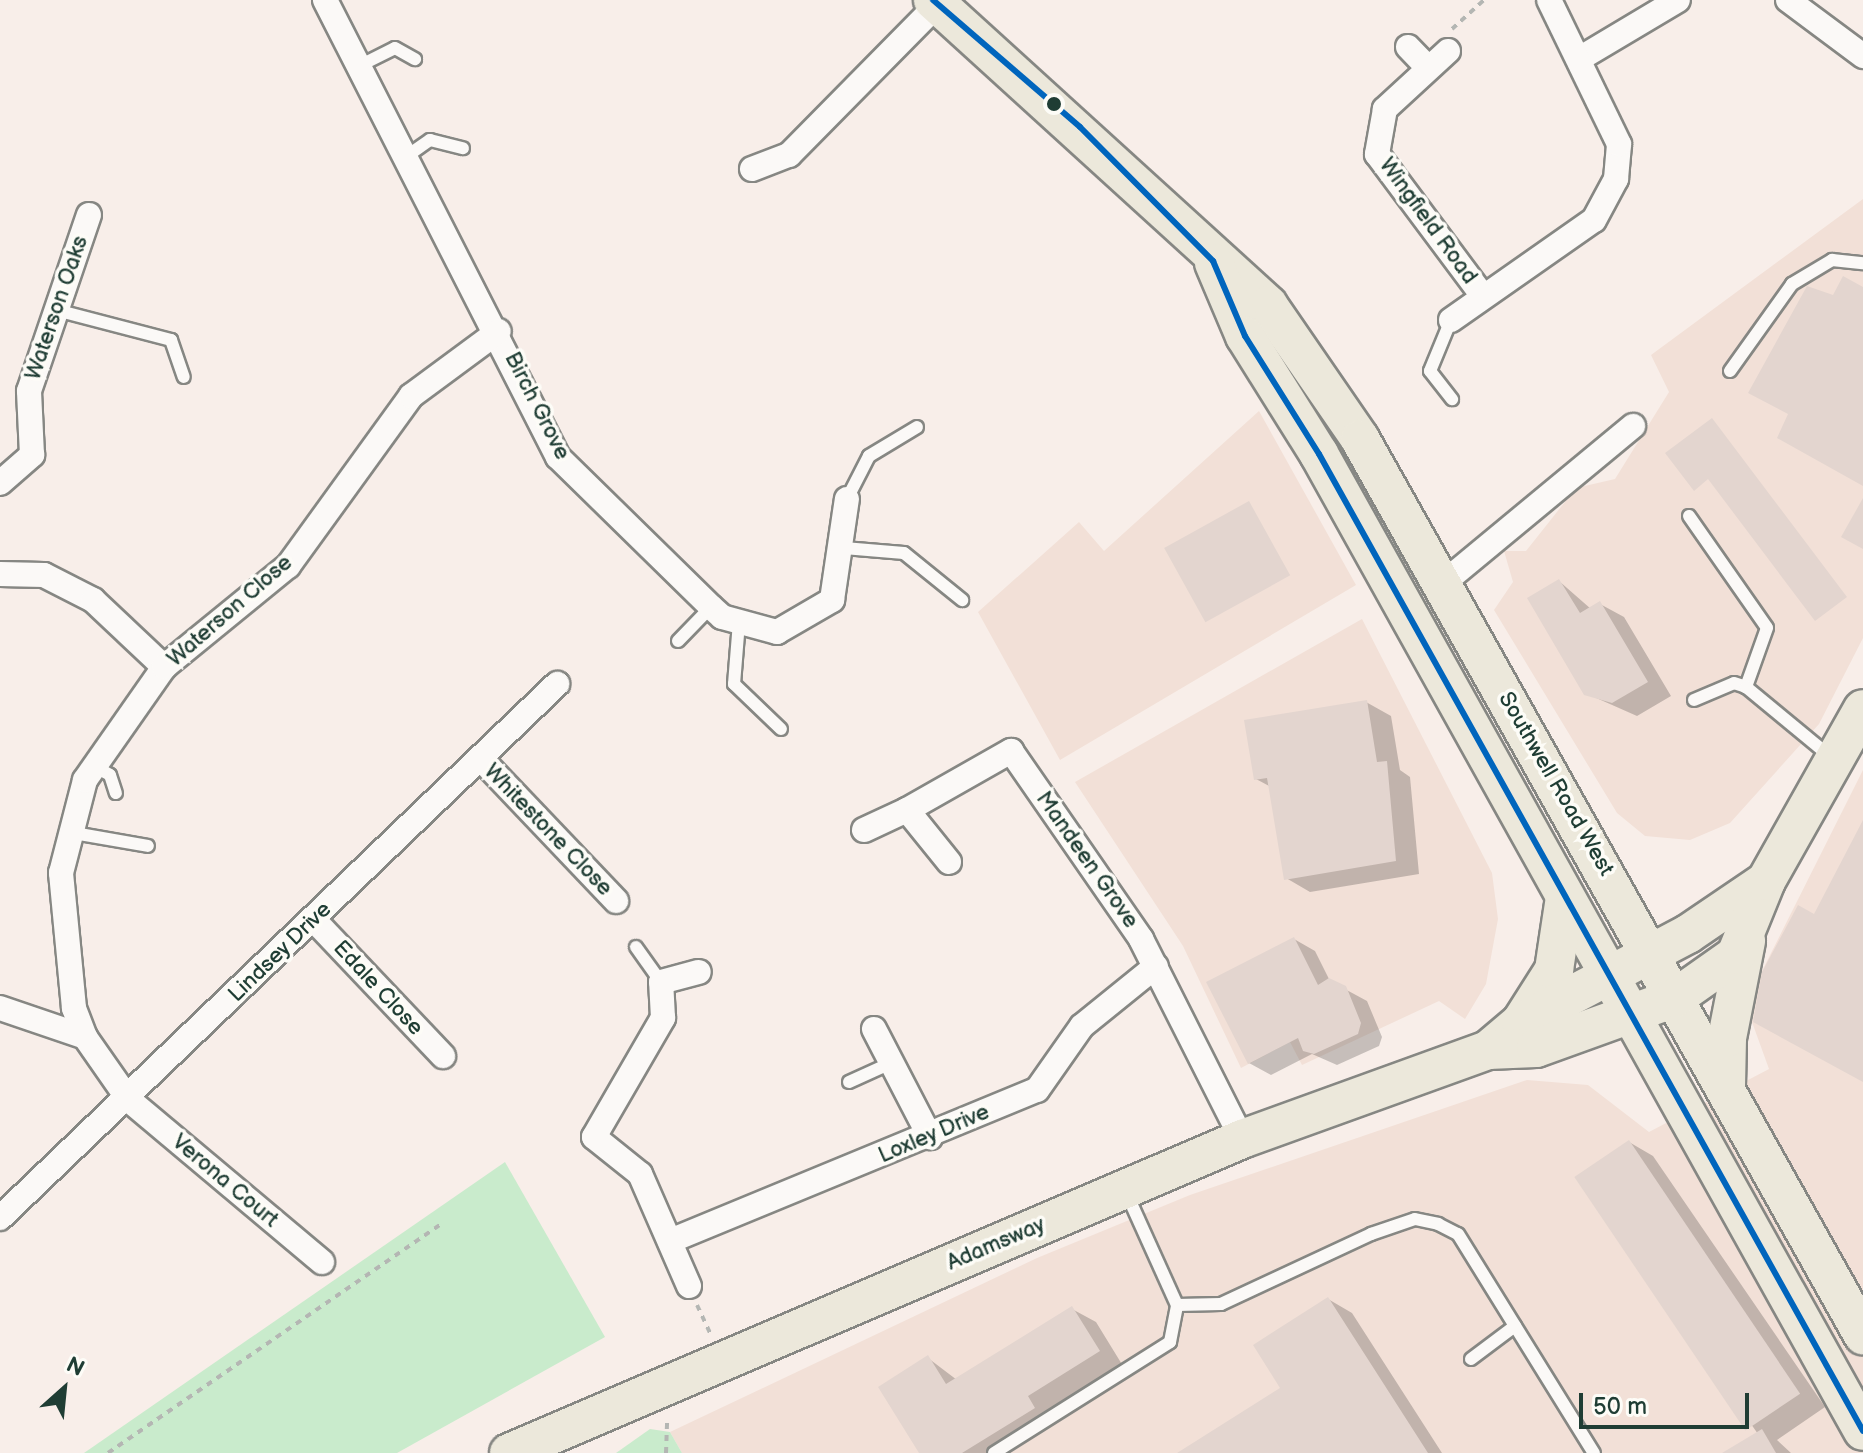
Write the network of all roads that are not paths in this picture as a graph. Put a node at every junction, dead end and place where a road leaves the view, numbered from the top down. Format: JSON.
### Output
{"nodes":[{"id":1,"x":325,"y":0,"type":"edge"},
{"id":2,"x":1549,"y":0,"type":"edge"},
{"id":3,"x":1678,"y":0,"type":"edge"},
{"id":4,"x":1788,"y":0,"type":"edge"},
{"id":5,"x":936,"y":2,"type":"edge"},
{"id":6,"x":1408,"y":47,"type":"dead end"},
{"id":7,"x":1448,"y":51,"type":"road end"},
{"id":8,"x":1863,"y":56,"type":"edge"},
{"id":9,"x":415,"y":59,"type":"dead end"},
{"id":10,"x":1579,"y":59,"type":"junction"},
{"id":11,"x":359,"y":66,"type":"junction"},
{"id":12,"x":1428,"y":68,"type":"junction"},
{"id":13,"x":463,"y":148,"type":"dead end"},
{"id":14,"x":407,"y":156,"type":"junction"},
{"id":15,"x":752,"y":169,"type":"dead end"},
{"id":16,"x":89,"y":215,"type":"dead end"},
{"id":17,"x":1213,"y":261,"type":"junction"},
{"id":18,"x":1863,"y":263,"type":"edge"},
{"id":19,"x":1483,"y":296,"type":"junction"},
{"id":20,"x":56,"y":310,"type":"junction"},
{"id":21,"x":1451,"y":320,"type":"joint"},
{"id":22,"x":499,"y":331,"type":"junction"},
{"id":23,"x":1730,"y":371,"type":"dead end"},
{"id":24,"x":184,"y":377,"type":"dead end"},
{"id":25,"x":1452,"y":399,"type":"dead end"},
{"id":26,"x":1633,"y":426,"type":"dead end"},
{"id":27,"x":917,"y":427,"type":"dead end"},
{"id":28,"x":0,"y":483,"type":"edge"},
{"id":29,"x":847,"y":499,"type":"joint"},
{"id":30,"x":1689,"y":516,"type":"dead end"},
{"id":31,"x":844,"y":548,"type":"junction"},
{"id":32,"x":0,"y":574,"type":"edge"},
{"id":33,"x":1442,"y":584,"type":"junction"},
{"id":34,"x":962,"y":600,"type":"dead end"},
{"id":35,"x":711,"y":607,"type":"junction"},
{"id":36,"x":739,"y":622,"type":"junction"},
{"id":37,"x":678,"y":641,"type":"dead end"},
{"id":38,"x":164,"y":667,"type":"junction"},
{"id":39,"x":557,"y":684,"type":"dead end"},
{"id":40,"x":1746,"y":687,"type":"junction"},
{"id":41,"x":1694,"y":700,"type":"dead end"},
{"id":42,"x":1863,"y":709,"type":"edge"},
{"id":43,"x":781,"y":729,"type":"dead end"},
{"id":44,"x":481,"y":759,"type":"junction"},
{"id":45,"x":1834,"y":760,"type":"junction"},
{"id":46,"x":94,"y":766,"type":"junction"},
{"id":47,"x":116,"y":793,"type":"dead end"},
{"id":48,"x":907,"y":810,"type":"junction"},
{"id":49,"x":864,"y":830,"type":"dead end"},
{"id":50,"x":68,"y":832,"type":"junction"},
{"id":51,"x":148,"y":846,"type":"dead end"},
{"id":52,"x":949,"y":862,"type":"dead end"},
{"id":53,"x":1766,"y":881,"type":"junction"},
{"id":54,"x":1565,"y":897,"type":"junction"},
{"id":55,"x":616,"y":901,"type":"dead end"},
{"id":56,"x":313,"y":919,"type":"junction"},
{"id":57,"x":1748,"y":933,"type":"junction"},
{"id":58,"x":636,"y":947,"type":"dead end"},
{"id":59,"x":1156,"y":966,"type":"junction"},
{"id":60,"x":1631,"y":966,"type":"junction"},
{"id":61,"x":699,"y":972,"type":"dead end"},
{"id":62,"x":661,"y":982,"type":"junction"},
{"id":63,"x":1654,"y":1007,"type":"junction"},
{"id":64,"x":0,"y":1008,"type":"edge"},
{"id":65,"x":1521,"y":1022,"type":"junction"},
{"id":66,"x":874,"y":1029,"type":"dead end"},
{"id":67,"x":85,"y":1037,"type":"junction"},
{"id":68,"x":1488,"y":1050,"type":"junction"},
{"id":69,"x":443,"y":1056,"type":"dead end"},
{"id":70,"x":891,"y":1063,"type":"junction"},
{"id":71,"x":849,"y":1082,"type":"dead end"},
{"id":72,"x":1726,"y":1089,"type":"junction"},
{"id":73,"x":129,"y":1100,"type":"junction"},
{"id":74,"x":930,"y":1137,"type":"junction"},
{"id":75,"x":1242,"y":1139,"type":"junction"},
{"id":76,"x":1124,"y":1189,"type":"junction"},
{"id":77,"x":0,"y":1218,"type":"edge"},
{"id":78,"x":670,"y":1241,"type":"junction"},
{"id":79,"x":322,"y":1262,"type":"dead end"},
{"id":80,"x":689,"y":1286,"type":"road end"},
{"id":81,"x":1177,"y":1305,"type":"junction"},
{"id":82,"x":1515,"y":1326,"type":"junction"},
{"id":83,"x":1863,"y":1335,"type":"edge"},
{"id":84,"x":1471,"y":1359,"type":"dead end"},
{"id":85,"x":1863,"y":1431,"type":"edge"},
{"id":86,"x":509,"y":1453,"type":"edge"},
{"id":87,"x":994,"y":1453,"type":"edge"},
{"id":88,"x":1594,"y":1453,"type":"edge"}],
"edges":[{"from":1,"to":11,"type":"street","name":"Birch Grove"},
{"from":2,"to":10,"type":"street","name":"Wingfield Road"},
{"from":3,"to":10,"type":"street"},
{"from":4,"to":8,"type":"street"},
{"from":5,"to":15,"type":"street"},
{"from":5,"to":17,"type":"main road","name":"Southwell Road West"},
{"from":6,"to":12,"type":"street"},
{"from":7,"to":12,"type":"street","name":"Wingfield Road"},
{"from":9,"to":11,"type":"lane"},
{"from":10,"to":19,"type":"street","name":"Wingfield Road"},
{"from":11,"to":14,"type":"street","name":"Birch Grove"},
{"from":12,"to":19,"type":"street","name":"Wingfield Road"},
{"from":13,"to":14,"type":"lane"},
{"from":14,"to":22,"type":"street","name":"Birch Grove"},
{"from":16,"to":20,"type":"street","name":"Waterson Oaks"},
{"from":17,"to":33,"type":"main road","name":"Southwell Road West"},
{"from":17,"to":54,"type":"main road","name":"Southwell Road West"},
{"from":18,"to":23,"type":"lane"},
{"from":19,"to":21,"type":"street","name":"Wingfield Road"},
{"from":20,"to":24,"type":"lane"},
{"from":20,"to":28,"type":"street","name":"Waterson Oaks"},
{"from":21,"to":25,"type":"lane"},
{"from":22,"to":35,"type":"street","name":"Birch Grove"},
{"from":22,"to":38,"type":"street","name":"Waterson Close"},
{"from":26,"to":33,"type":"street"},
{"from":27,"to":29,"type":"lane"},
{"from":29,"to":31,"type":"street","name":"Birch Grove"},
{"from":30,"to":40,"type":"lane"},
{"from":31,"to":34,"type":"lane"},
{"from":31,"to":36,"type":"street","name":"Birch Grove"},
{"from":32,"to":38,"type":"street"},
{"from":33,"to":60,"type":"main road","name":"Southwell Road West"},
{"from":35,"to":36,"type":"street","name":"Birch Grove"},
{"from":35,"to":37,"type":"lane"},
{"from":36,"to":43,"type":"lane"},
{"from":38,"to":46,"type":"street","name":"Waterson Close"},
{"from":39,"to":44,"type":"street","name":"Lindsey Drive"},
{"from":40,"to":41,"type":"lane"},
{"from":40,"to":45,"type":"lane"},
{"from":42,"to":45,"type":"main road"},
{"from":44,"to":55,"type":"street","name":"Whitestone Close"},
{"from":44,"to":56,"type":"street","name":"Lindsey Drive"},
{"from":45,"to":53,"type":"main road"},
{"from":46,"to":47,"type":"lane"},
{"from":46,"to":50,"type":"street","name":"Waterson Close"},
{"from":48,"to":49,"type":"street"},
{"from":48,"to":52,"type":"street"},
{"from":48,"to":59,"type":"street","name":"Mandeen Grove"},
{"from":50,"to":51,"type":"lane"},
{"from":50,"to":67,"type":"street","name":"Waterson Close"},
{"from":53,"to":57,"type":"main road"},
{"from":53,"to":60,"type":"main road","name":"Adamsway"},
{"from":54,"to":60,"type":"main road","name":"Southwell Road West"},
{"from":54,"to":65,"type":"main road"},
{"from":56,"to":69,"type":"street","name":"Edale Close"},
{"from":56,"to":73,"type":"street","name":"Lindsey Drive"},
{"from":57,"to":63,"type":"main road","name":"Adamsway"},
{"from":57,"to":72,"type":"main road"},
{"from":58,"to":62,"type":"lane"},
{"from":59,"to":74,"type":"street","name":"Loxley Drive"},
{"from":59,"to":75,"type":"street","name":"Mandeen Grove"},
{"from":60,"to":63,"type":"main road"},
{"from":60,"to":65,"type":"main road","name":"Adamsway"},
{"from":61,"to":62,"type":"street"},
{"from":62,"to":78,"type":"street"},
{"from":63,"to":68,"type":"main road","name":"Adamsway"},
{"from":63,"to":72,"type":"main road"},
{"from":63,"to":85,"type":"main road"},
{"from":64,"to":67,"type":"street"},
{"from":65,"to":68,"type":"main road","name":"Adamsway"},
{"from":66,"to":70,"type":"street"},
{"from":67,"to":73,"type":"street","name":"Verona Court"},
{"from":68,"to":75,"type":"main road","name":"Adamsway"},
{"from":70,"to":71,"type":"lane"},
{"from":70,"to":74,"type":"street"},
{"from":72,"to":83,"type":"main road"},
{"from":73,"to":77,"type":"street","name":"Lindsey Drive"},
{"from":73,"to":79,"type":"street","name":"Verona Court"},
{"from":74,"to":78,"type":"street","name":"Loxley Drive"},
{"from":75,"to":76,"type":"main road","name":"Adamsway"},
{"from":76,"to":81,"type":"lane"},
{"from":76,"to":86,"type":"main road","name":"Adamsway"},
{"from":78,"to":80,"type":"street"},
{"from":81,"to":82,"type":"lane"},
{"from":81,"to":87,"type":"lane"},
{"from":82,"to":84,"type":"lane"},
{"from":82,"to":88,"type":"lane"}]}
